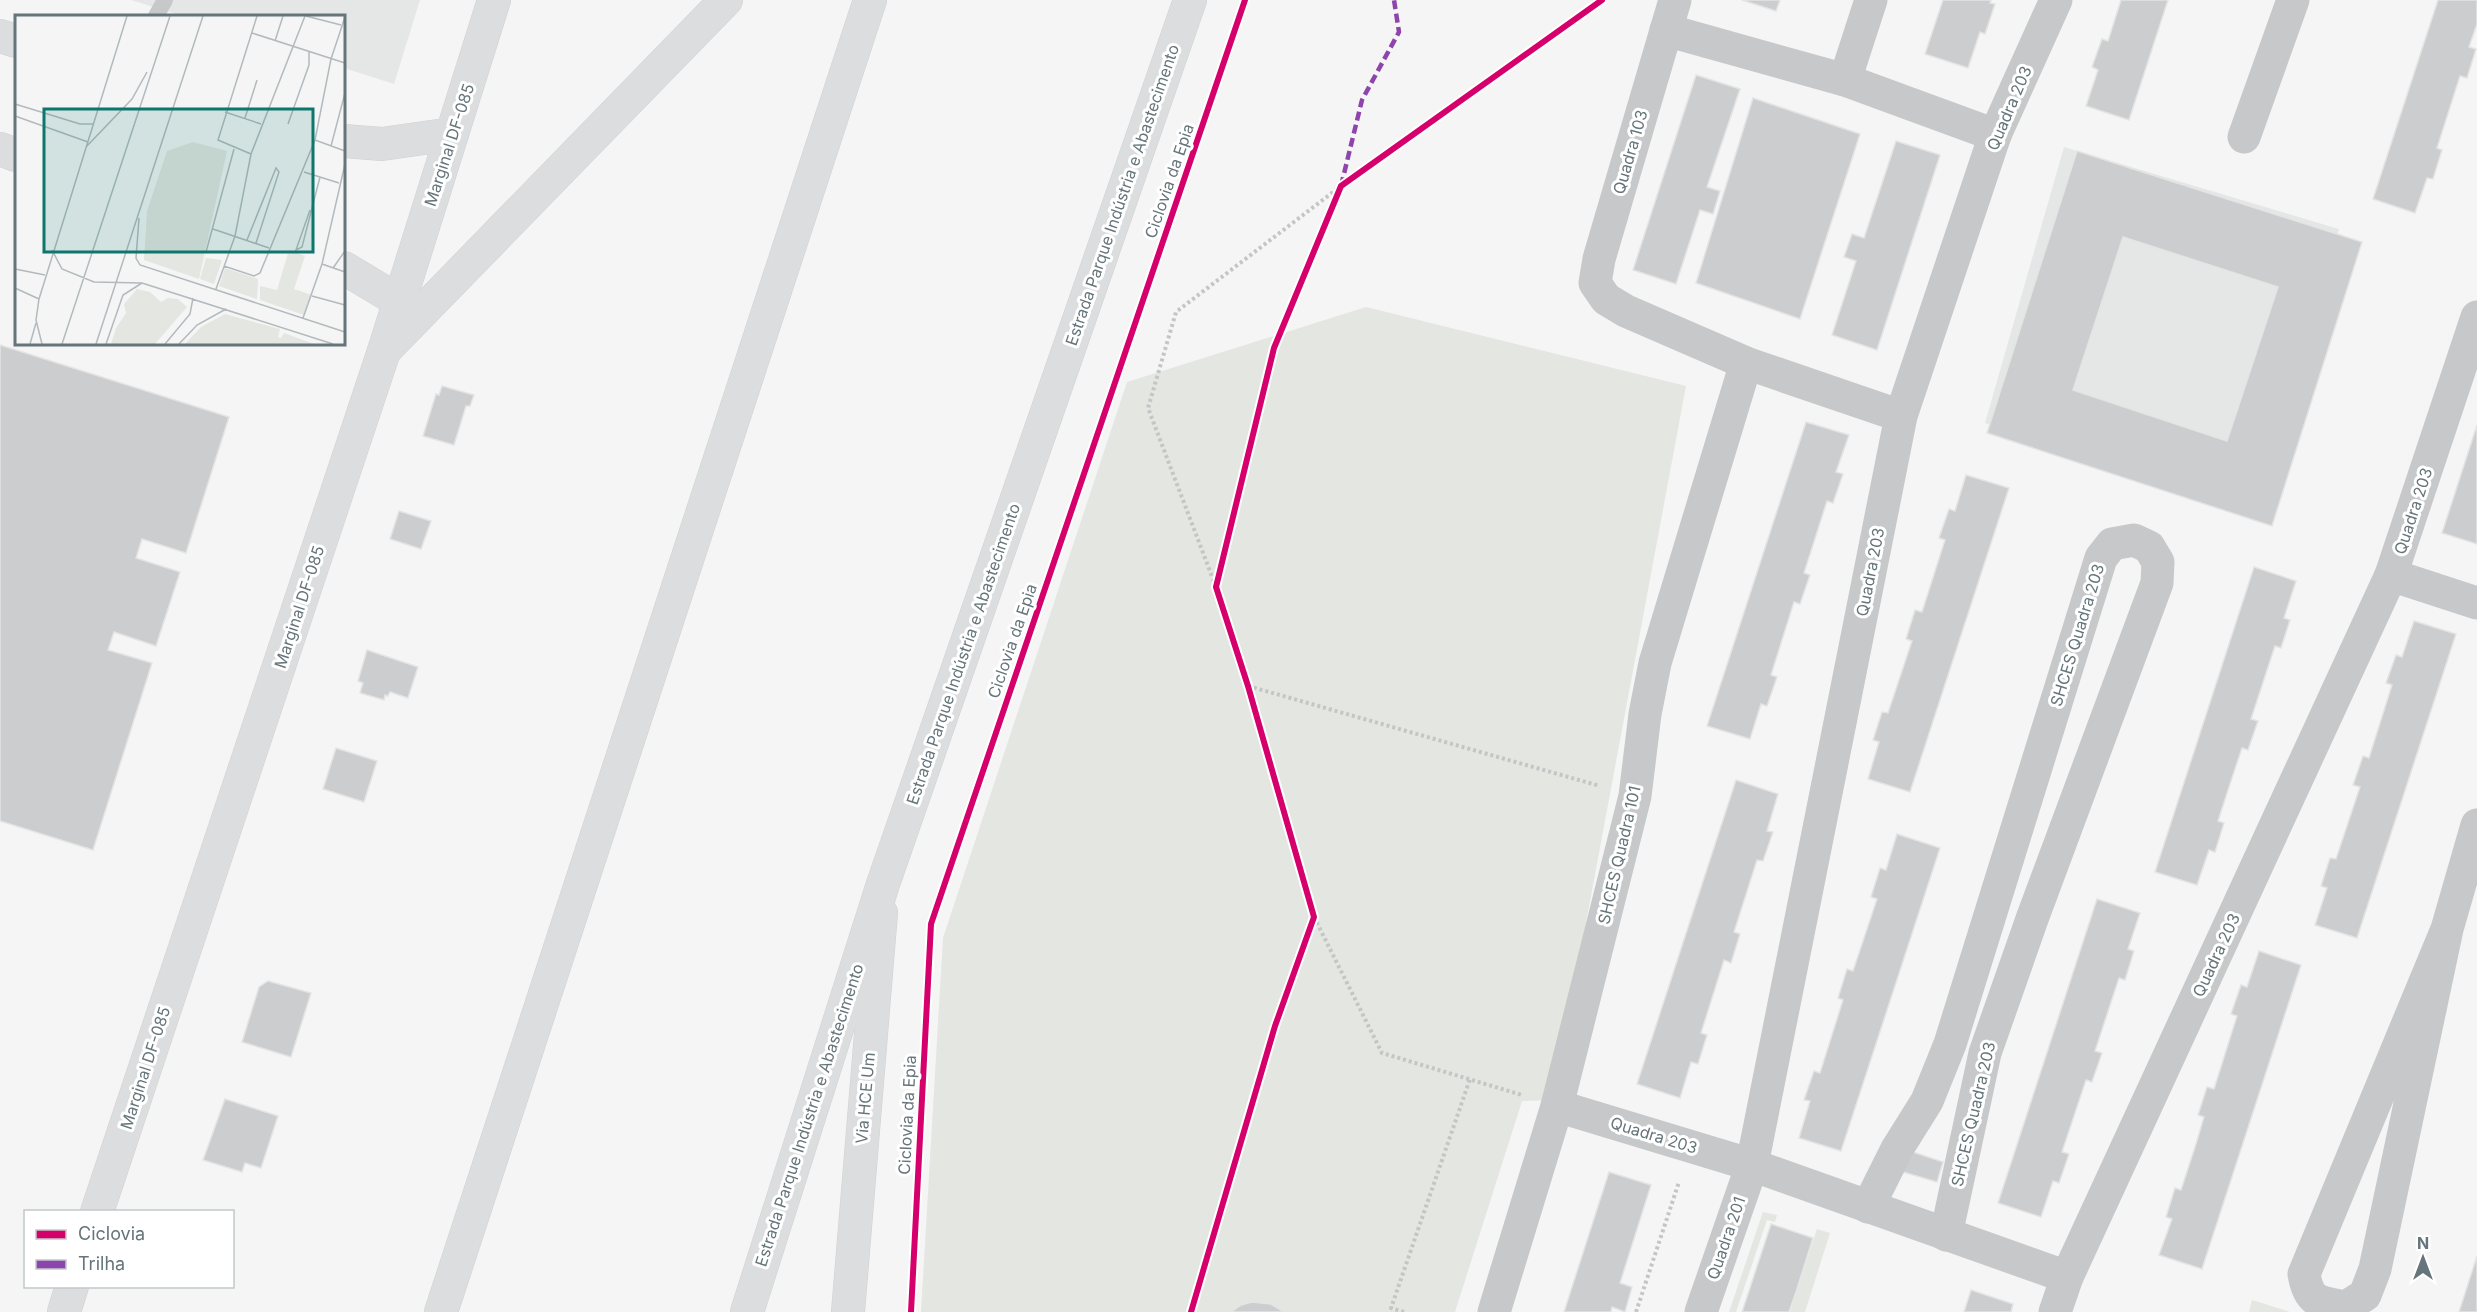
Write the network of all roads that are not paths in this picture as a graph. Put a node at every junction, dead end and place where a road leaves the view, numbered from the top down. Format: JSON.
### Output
{"nodes":[{"id":1,"x":165,"y":0,"type":"edge"},
{"id":2,"x":494,"y":0,"type":"edge"},
{"id":3,"x":726,"y":0,"type":"edge"},
{"id":4,"x":870,"y":0,"type":"edge"},
{"id":5,"x":1190,"y":0,"type":"edge"},
{"id":6,"x":1871,"y":0,"type":"edge"},
{"id":7,"x":2056,"y":0,"type":"edge"},
{"id":8,"x":2292,"y":0,"type":"edge"},
{"id":9,"x":157,"y":15,"type":"edge"},
{"id":10,"x":1670,"y":15,"type":"edge"},
{"id":11,"x":0,"y":36,"type":"edge"},
{"id":12,"x":15,"y":41,"type":"edge"},
{"id":13,"x":1845,"y":80,"type":"junction"},
{"id":14,"x":452,"y":134,"type":"junction"},
{"id":15,"x":1995,"y":135,"type":"junction"},
{"id":16,"x":2244,"y":137,"type":"dead end"},
{"id":17,"x":345,"y":141,"type":"edge"},
{"id":18,"x":0,"y":149,"type":"edge"},
{"id":19,"x":15,"y":155,"type":"edge"},
{"id":20,"x":345,"y":269,"type":"edge"},
{"id":21,"x":399,"y":302,"type":"junction"},
{"id":22,"x":2477,"y":317,"type":"edge"},
{"id":23,"x":384,"y":351,"type":"junction"},
{"id":24,"x":1746,"y":363,"type":"junction"},
{"id":25,"x":1901,"y":417,"type":"junction"},
{"id":26,"x":2391,"y":575,"type":"junction"},
{"id":27,"x":2477,"y":603,"type":"edge"},
{"id":28,"x":2477,"y":825,"type":"edge"},
{"id":29,"x":883,"y":884,"type":"junction"},
{"id":30,"x":2447,"y":929,"type":"junction"},
{"id":31,"x":1950,"y":1044,"type":"junction"},
{"id":32,"x":1985,"y":1053,"type":"junction"},
{"id":33,"x":1557,"y":1106,"type":"junction"},
{"id":34,"x":1752,"y":1165,"type":"junction"},
{"id":35,"x":1868,"y":1207,"type":"junction"},
{"id":36,"x":98,"y":1210,"type":"edge"},
{"id":37,"x":1946,"y":1235,"type":"junction"},
{"id":38,"x":2067,"y":1277,"type":"junction"},
{"id":39,"x":441,"y":1312,"type":"edge"},
{"id":40,"x":747,"y":1312,"type":"edge"},
{"id":41,"x":848,"y":1312,"type":"edge"},
{"id":42,"x":1494,"y":1312,"type":"edge"},
{"id":43,"x":1701,"y":1312,"type":"edge"},
{"id":44,"x":2055,"y":1312,"type":"edge"}],
"edges":[{"from":1,"to":9,"type":"lane"},
{"from":2,"to":14,"type":"main road","name":"Marginal DF-085"},
{"from":3,"to":23,"type":"main road"},
{"from":4,"to":39,"type":"main road"},
{"from":5,"to":29,"type":"main road","name":"Estrada Parque Indústria e Abastecimento"},
{"from":6,"to":13,"type":"street"},
{"from":7,"to":15,"type":"street","name":"Quadra 203"},
{"from":8,"to":16,"type":"street"},
{"from":10,"to":13,"type":"street","name":"Quadra 103"},
{"from":10,"to":24,"type":"street","name":"Quadra 103"},
{"from":11,"to":12,"type":"main road"},
{"from":13,"to":15,"type":"street","name":"Quadra 103"},
{"from":14,"to":17,"type":"main road"},
{"from":14,"to":21,"type":"main road","name":"Marginal DF-085"},
{"from":15,"to":25,"type":"street","name":"Quadra 203"},
{"from":18,"to":19,"type":"main road"},
{"from":20,"to":21,"type":"main road"},
{"from":21,"to":23,"type":"main road","name":"Marginal DF-085"},
{"from":22,"to":26,"type":"street","name":"Quadra 203"},
{"from":23,"to":36,"type":"main road","name":"Marginal DF-085"},
{"from":24,"to":25,"type":"street","name":"Quadra 103"},
{"from":24,"to":33,"type":"street","name":"SHCES Quadra 101"},
{"from":25,"to":34,"type":"street","name":"Quadra 203"},
{"from":26,"to":27,"type":"street"},
{"from":26,"to":38,"type":"street","name":"Quadra 203"},
{"from":28,"to":30,"type":"street"},
{"from":29,"to":40,"type":"main road","name":"Estrada Parque Indústria e Abastecimento"},
{"from":29,"to":41,"type":"main road","name":"Via HCE Um"},
{"from":30,"to":30,"type":"street"},
{"from":31,"to":32,"type":"street"},
{"from":31,"to":32,"type":"street","name":"SHCES Quadra 203"},
{"from":31,"to":35,"type":"street","name":"SHCES Quadra 203"},
{"from":32,"to":37,"type":"street","name":"SHCES Quadra 203"},
{"from":33,"to":34,"type":"street","name":"Quadra 203"},
{"from":33,"to":42,"type":"street","name":"SHCES Quadra 101"},
{"from":34,"to":35,"type":"street","name":"Quadra 203"},
{"from":34,"to":43,"type":"street","name":"Quadra 201"},
{"from":35,"to":37,"type":"street","name":"Quadra 203"},
{"from":37,"to":38,"type":"street","name":"Quadra 203"},
{"from":38,"to":44,"type":"street"}]}
